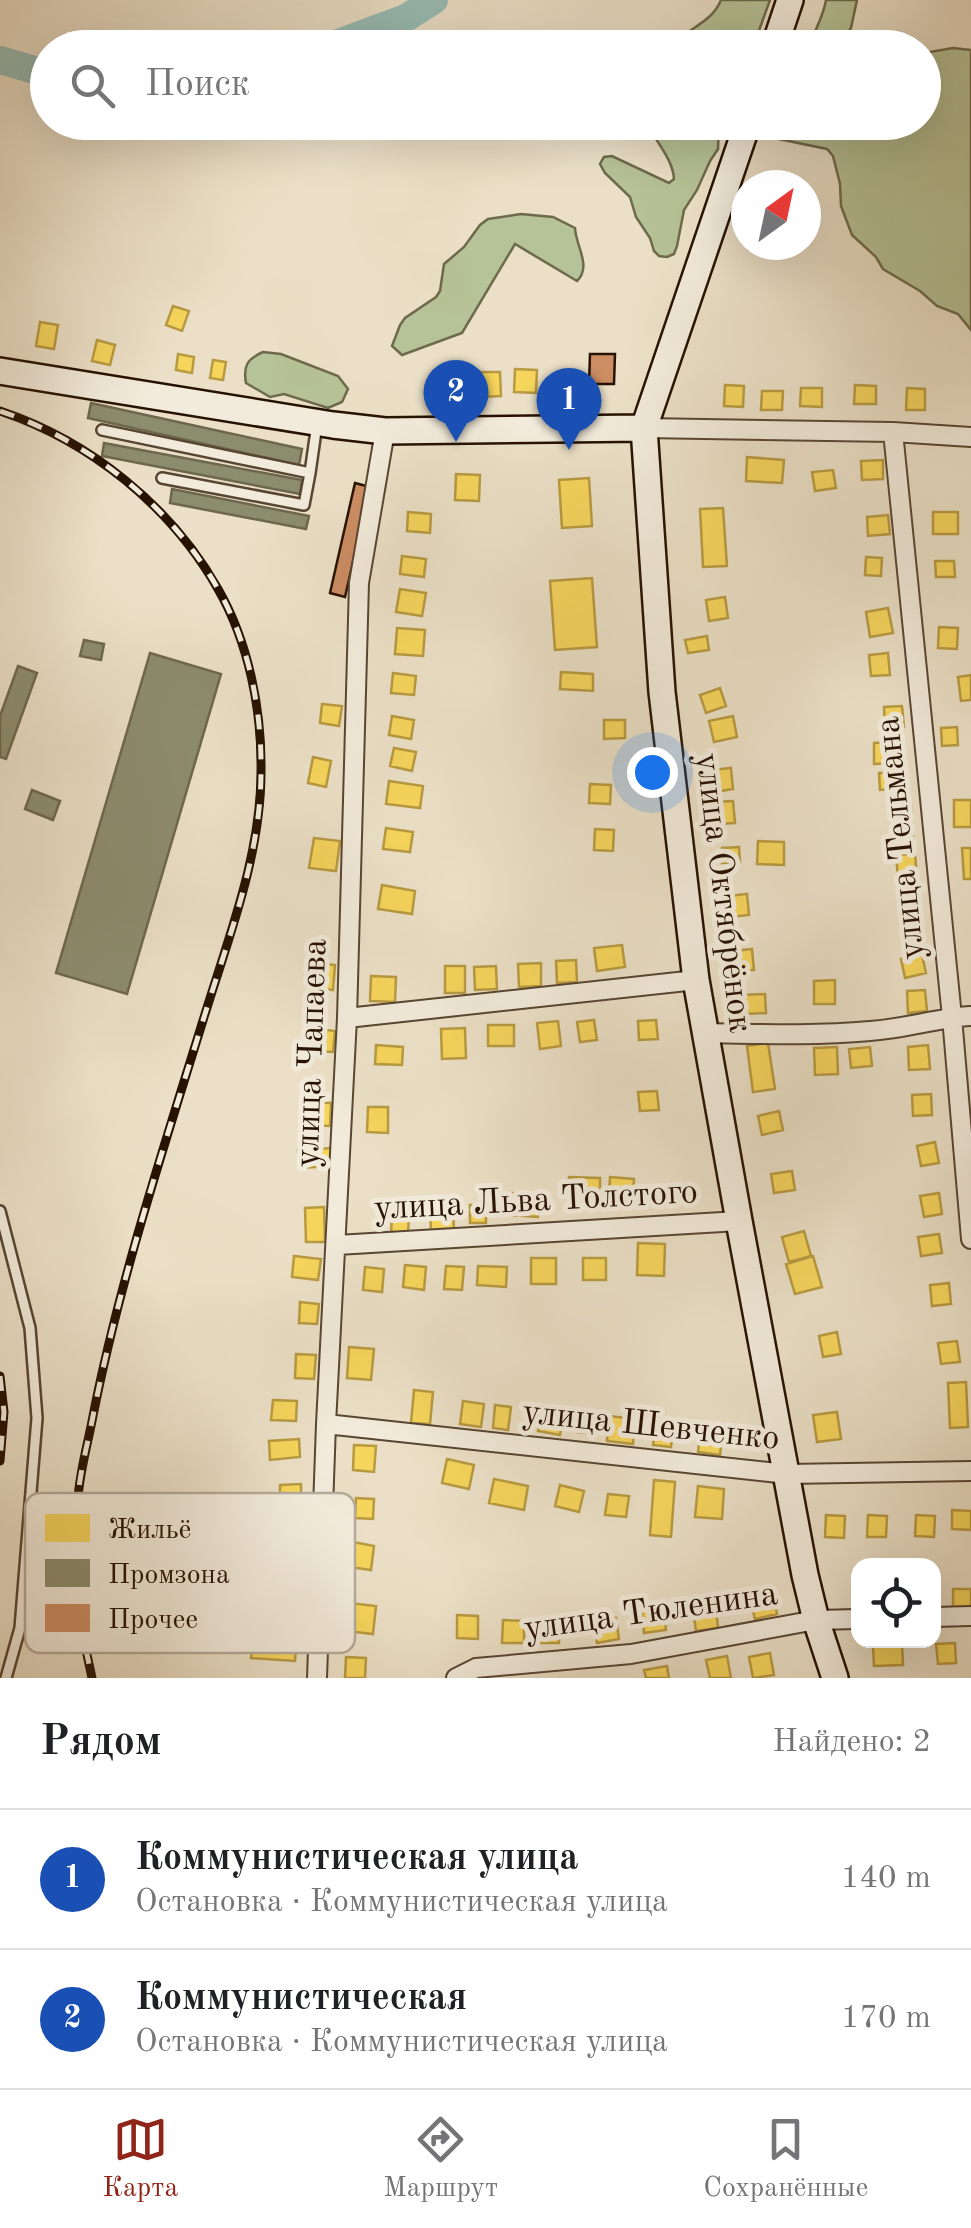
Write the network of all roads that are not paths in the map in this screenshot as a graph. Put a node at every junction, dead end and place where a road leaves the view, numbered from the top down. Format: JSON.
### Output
{"nodes":[{"id":1,"x":790,"y":0,"type":"edge"},
{"id":2,"x":780,"y":30,"type":"edge"},
{"id":3,"x":742,"y":140,"type":"edge"},
{"id":4,"x":0,"y":370,"type":"edge"},
{"id":5,"x":318,"y":422,"type":"junction"},
{"id":6,"x":644,"y":428,"type":"junction"},
{"id":7,"x":102,"y":430,"type":"dead end"},
{"id":8,"x":385,"y":432,"type":"junction"},
{"id":9,"x":893,"y":432,"type":"junction"},
{"id":10,"x":971,"y":437,"type":"edge"},
{"id":11,"x":310,"y":474,"type":"junction"},
{"id":12,"x":162,"y":478,"type":"dead end"},
{"id":13,"x":696,"y":980,"type":"junction"},
{"id":14,"x":961,"y":1017,"type":"edge"},
{"id":15,"x":347,"y":1018,"type":"junction"},
{"id":16,"x":706,"y":1033,"type":"junction"},
{"id":17,"x":0,"y":1211,"type":"edge"},
{"id":18,"x":738,"y":1222,"type":"junction"},
{"id":19,"x":971,"y":1239,"type":"edge"},
{"id":20,"x":337,"y":1245,"type":"junction"},
{"id":21,"x":326,"y":1424,"type":"junction"},
{"id":22,"x":971,"y":1471,"type":"edge"},
{"id":23,"x":787,"y":1474,"type":"junction"},
{"id":24,"x":30,"y":1493,"type":"edge"},
{"id":25,"x":324,"y":1493,"type":"edge"},
{"id":26,"x":25,"y":1562,"type":"edge"},
{"id":27,"x":971,"y":1616,"type":"edge"},
{"id":28,"x":941,"y":1617,"type":"edge"},
{"id":29,"x":851,"y":1619,"type":"edge"},
{"id":30,"x":816,"y":1620,"type":"junction"},
{"id":31,"x":318,"y":1653,"type":"edge"},
{"id":32,"x":6,"y":1678,"type":"edge"},
{"id":33,"x":317,"y":1678,"type":"edge"},
{"id":34,"x":456,"y":1678,"type":"edge"},
{"id":35,"x":835,"y":1678,"type":"edge"}],
"edges":[{"from":1,"to":2,"type":"street"},
{"from":3,"to":6,"type":"street","name":"улица Октябрёнок"},
{"from":4,"to":5,"type":"street"},
{"from":5,"to":8,"type":"street"},
{"from":5,"to":11,"type":"lane"},
{"from":6,"to":8,"type":"street"},
{"from":6,"to":9,"type":"street"},
{"from":6,"to":13,"type":"street","name":"улица Октябрёнок"},
{"from":7,"to":11,"type":"lane"},
{"from":8,"to":15,"type":"street","name":"улица Чапаева"},
{"from":9,"to":10,"type":"street"},
{"from":9,"to":14,"type":"street","name":"улица Тельмана"},
{"from":11,"to":12,"type":"lane"},
{"from":13,"to":15,"type":"street"},
{"from":13,"to":16,"type":"street","name":"улица Октябрёнок"},
{"from":14,"to":16,"type":"street"},
{"from":14,"to":19,"type":"street","name":"улица Тельмана"},
{"from":15,"to":20,"type":"street","name":"улица Чапаева"},
{"from":16,"to":18,"type":"street","name":"улица Октябрёнок"},
{"from":17,"to":24,"type":"lane"},
{"from":18,"to":20,"type":"street","name":"улица Льва Толстого"},
{"from":18,"to":23,"type":"street","name":"улица Октябрёнок"},
{"from":20,"to":21,"type":"street","name":"улица Чапаева"},
{"from":21,"to":23,"type":"street","name":"улица Шевченко"},
{"from":21,"to":25,"type":"street","name":"улица Чапаева"},
{"from":22,"to":23,"type":"street","name":"улица Шевченко"},
{"from":23,"to":30,"type":"street","name":"улица Октябрёнок"},
{"from":26,"to":32,"type":"lane"},
{"from":27,"to":28,"type":"street"},
{"from":29,"to":30,"type":"street","name":"улица Тюленина"},
{"from":30,"to":34,"type":"street","name":"улица Тюленина"},
{"from":30,"to":35,"type":"street","name":"улица Октябрёнок"},
{"from":31,"to":33,"type":"street","name":"улица Чапаева"}]}
